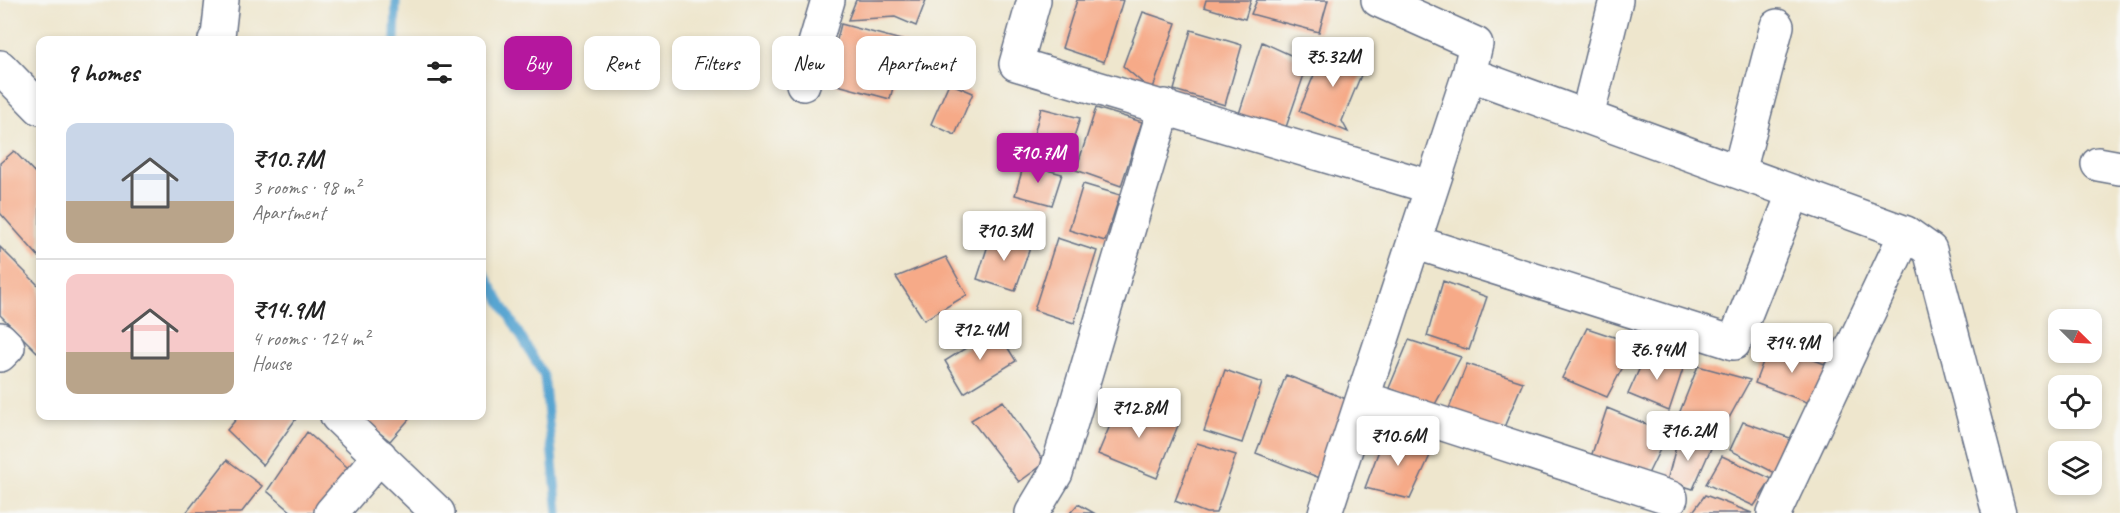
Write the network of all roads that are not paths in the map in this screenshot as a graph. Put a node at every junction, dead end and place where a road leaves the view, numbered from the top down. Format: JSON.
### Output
{"nodes":[{"id":1,"x":222,"y":0,"type":"edge"},
{"id":2,"x":828,"y":0,"type":"edge"},
{"id":3,"x":1034,"y":0,"type":"edge"},
{"id":4,"x":1378,"y":0,"type":"edge"},
{"id":5,"x":1616,"y":0,"type":"edge"},
{"id":6,"x":1777,"y":26,"type":"dead end"},
{"id":7,"x":218,"y":36,"type":"edge"},
{"id":8,"x":817,"y":36,"type":"edge"},
{"id":9,"x":1469,"y":74,"type":"junction"},
{"id":10,"x":1166,"y":106,"type":"junction"},
{"id":11,"x":1587,"y":117,"type":"junction"},
{"id":12,"x":1739,"y":172,"type":"junction"},
{"id":13,"x":1431,"y":187,"type":"junction"},
{"id":14,"x":1794,"y":192,"type":"junction"},
{"id":15,"x":1906,"y":233,"type":"junction"},
{"id":16,"x":1413,"y":242,"type":"junction"},
{"id":17,"x":0,"y":339,"type":"edge"},
{"id":18,"x":0,"y":355,"type":"edge"},
{"id":19,"x":1363,"y":398,"type":"junction"},
{"id":20,"x":341,"y":420,"type":"edge"},
{"id":21,"x":380,"y":456,"type":"junction"},
{"id":22,"x":1671,"y":498,"type":"dead end"},
{"id":23,"x":1778,"y":512,"type":"edge"},
{"id":24,"x":331,"y":513,"type":"edge"},
{"id":25,"x":438,"y":513,"type":"edge"},
{"id":26,"x":1032,"y":513,"type":"edge"},
{"id":27,"x":1325,"y":513,"type":"edge"},
{"id":28,"x":1999,"y":513,"type":"edge"}],
"edges":[{"from":1,"to":7,"type":"street"},
{"from":2,"to":8,"type":"street"},
{"from":3,"to":10,"type":"street"},
{"from":4,"to":9,"type":"street"},
{"from":5,"to":11,"type":"street"},
{"from":6,"to":12,"type":"street"},
{"from":9,"to":11,"type":"street"},
{"from":9,"to":13,"type":"street"},
{"from":10,"to":13,"type":"street"},
{"from":10,"to":26,"type":"street"},
{"from":11,"to":12,"type":"street"},
{"from":12,"to":14,"type":"street"},
{"from":13,"to":16,"type":"street"},
{"from":14,"to":15,"type":"street"},
{"from":14,"to":16,"type":"street"},
{"from":15,"to":23,"type":"street"},
{"from":15,"to":28,"type":"street"},
{"from":16,"to":19,"type":"street"},
{"from":17,"to":18,"type":"street"},
{"from":19,"to":22,"type":"street"},
{"from":19,"to":27,"type":"street"},
{"from":20,"to":21,"type":"street"},
{"from":21,"to":24,"type":"street"},
{"from":21,"to":25,"type":"street"}]}
